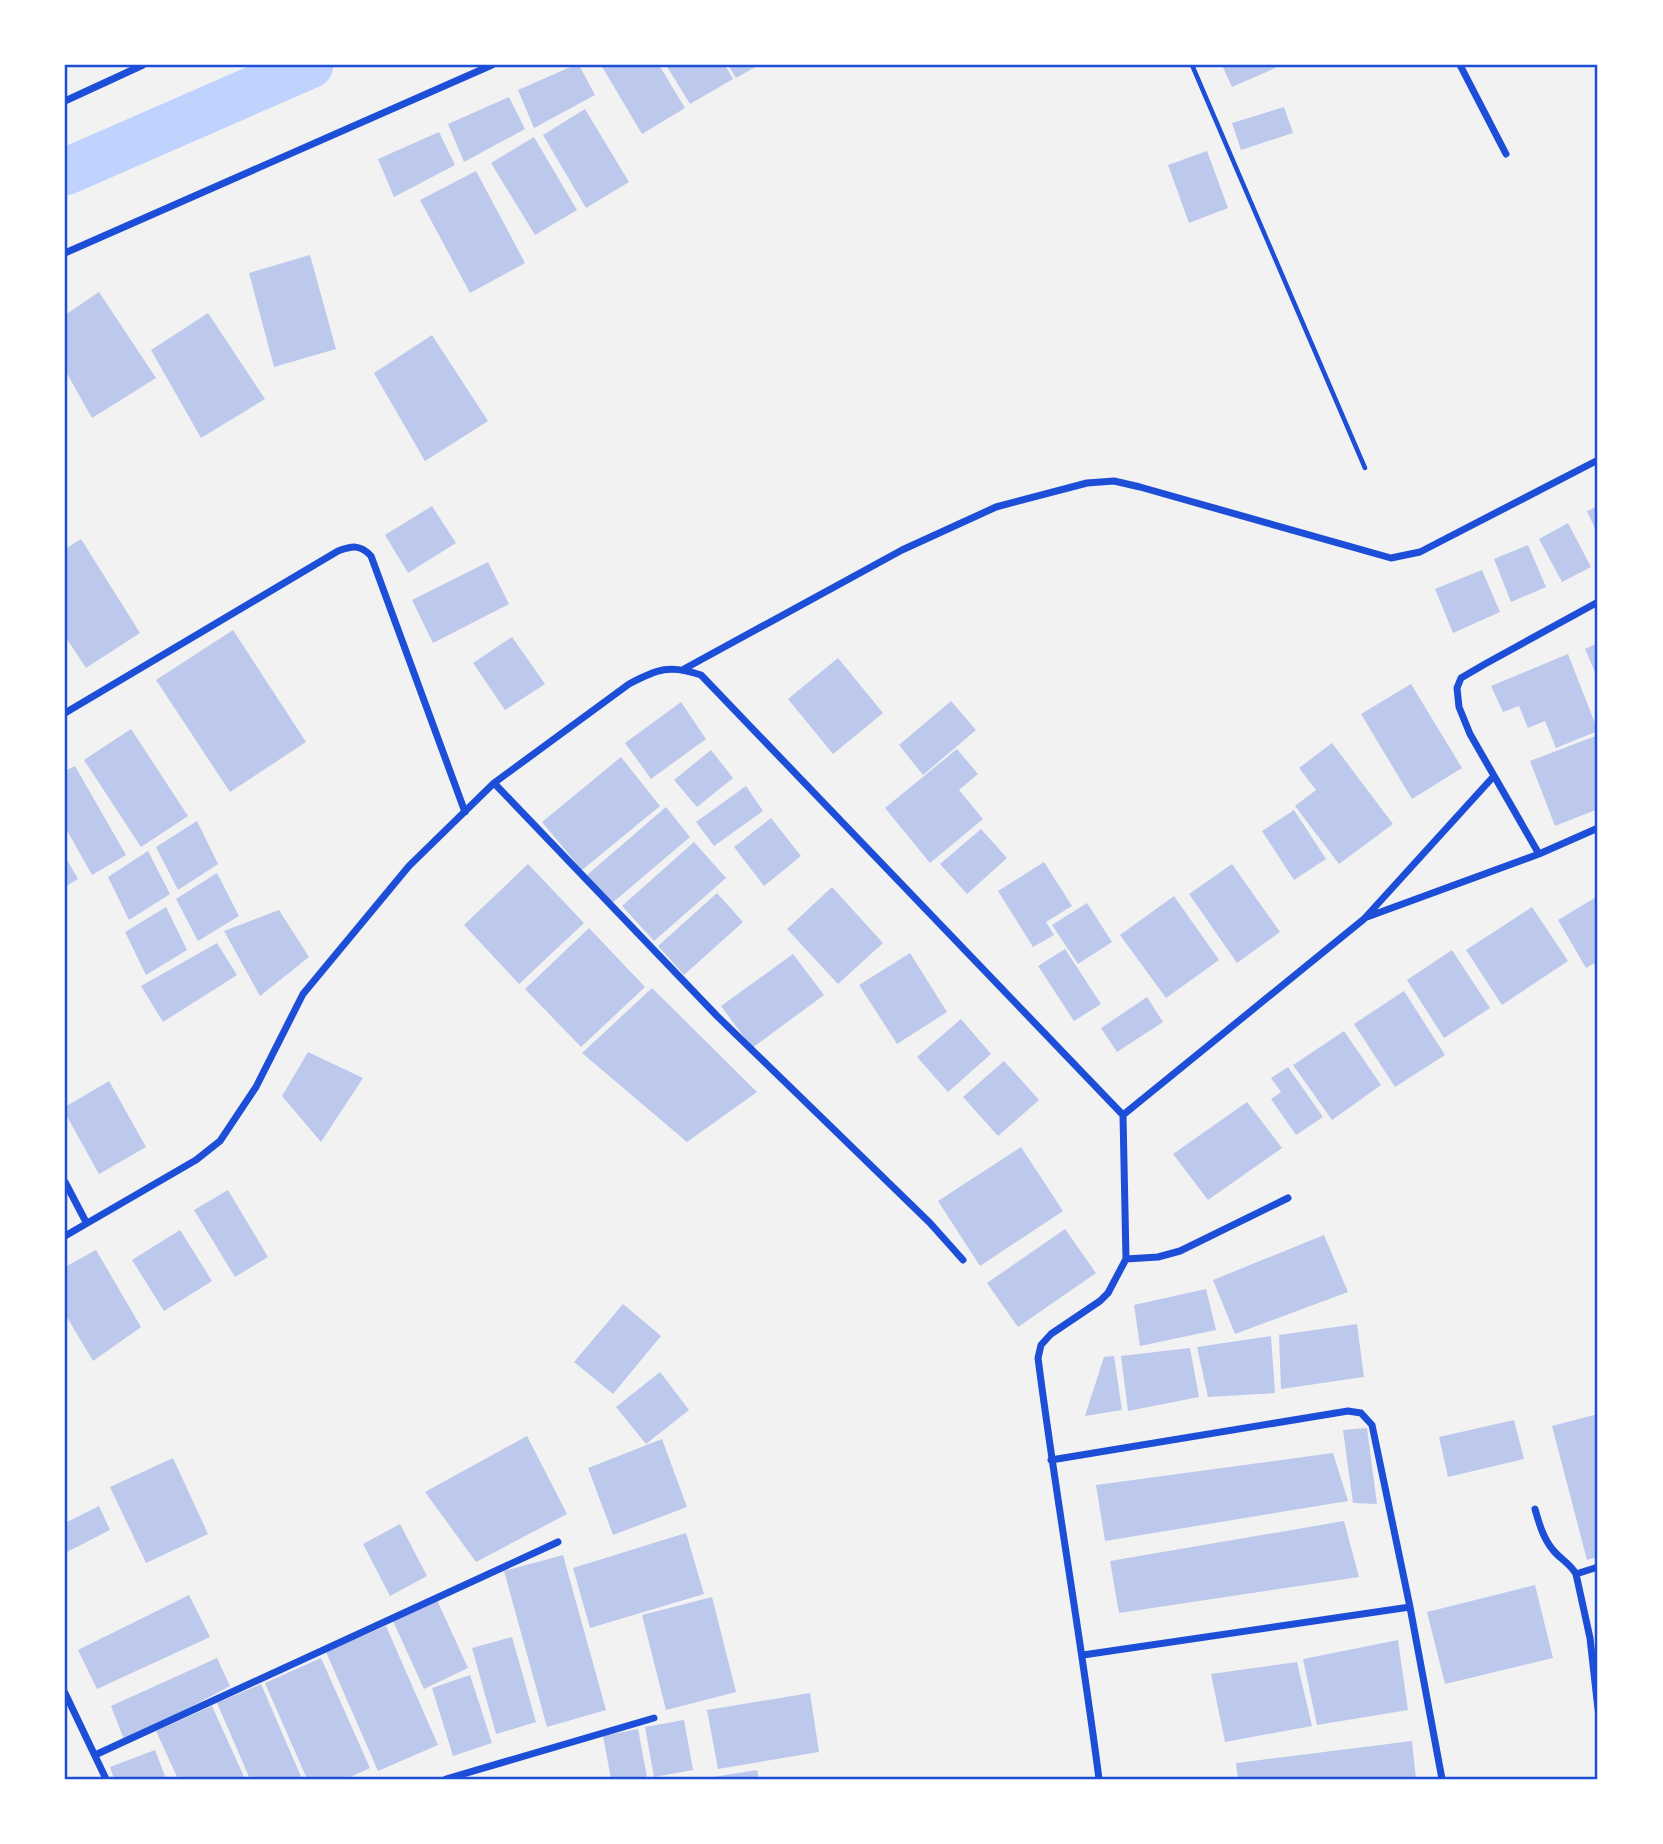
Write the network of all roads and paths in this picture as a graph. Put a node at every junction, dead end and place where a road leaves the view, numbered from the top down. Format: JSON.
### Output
{"nodes":[{"id":1,"x":143,"y":65,"type":"edge"},
{"id":2,"x":492,"y":65,"type":"edge"},
{"id":3,"x":1192,"y":65,"type":"edge"},
{"id":4,"x":1460,"y":65,"type":"edge"},
{"id":5,"x":65,"y":101,"type":"edge"},
{"id":6,"x":1506,"y":154,"type":"dead end"},
{"id":7,"x":65,"y":253,"type":"edge"},
{"id":8,"x":1598,"y":460,"type":"edge"},
{"id":9,"x":1365,"y":468,"type":"dead end"},
{"id":10,"x":1598,"y":602,"type":"edge"},
{"id":11,"x":684,"y":669,"type":"junction"},
{"id":12,"x":65,"y":713,"type":"edge"},
{"id":13,"x":1493,"y":777,"type":"junction"},
{"id":14,"x":494,"y":783,"type":"junction"},
{"id":15,"x":465,"y":812,"type":"junction"},
{"id":16,"x":1598,"y":828,"type":"edge"},
{"id":17,"x":1539,"y":854,"type":"junction"},
{"id":18,"x":1364,"y":919,"type":"junction"},
{"id":19,"x":1123,"y":1115,"type":"junction"},
{"id":20,"x":65,"y":1182,"type":"edge"},
{"id":21,"x":1288,"y":1198,"type":"dead end"},
{"id":22,"x":86,"y":1222,"type":"junction"},
{"id":23,"x":65,"y":1236,"type":"edge"},
{"id":24,"x":1126,"y":1259,"type":"junction"},
{"id":25,"x":963,"y":1260,"type":"dead end"},
{"id":26,"x":1051,"y":1461,"type":"junction"},
{"id":27,"x":1535,"y":1509,"type":"dead end"},
{"id":28,"x":558,"y":1542,"type":"dead end"},
{"id":29,"x":1598,"y":1567,"type":"edge"},
{"id":30,"x":1576,"y":1574,"type":"junction"},
{"id":31,"x":1410,"y":1607,"type":"junction"},
{"id":32,"x":1083,"y":1655,"type":"junction"},
{"id":33,"x":65,"y":1693,"type":"edge"},
{"id":34,"x":1598,"y":1709,"type":"edge"},
{"id":35,"x":654,"y":1718,"type":"dead end"},
{"id":36,"x":95,"y":1755,"type":"junction"},
{"id":37,"x":106,"y":1779,"type":"edge"},
{"id":38,"x":446,"y":1779,"type":"edge"},
{"id":39,"x":1099,"y":1779,"type":"edge"},
{"id":40,"x":1441,"y":1779,"type":"edge"}],
"edges":[{"from":1,"to":5,"type":"street"},
{"from":2,"to":7,"type":"street"},
{"from":3,"to":9,"type":"path"},
{"from":4,"to":6,"type":"street"},
{"from":8,"to":11,"type":"street"},
{"from":10,"to":13,"type":"street"},
{"from":11,"to":14,"type":"street"},
{"from":11,"to":19,"type":"street"},
{"from":12,"to":15,"type":"street"},
{"from":13,"to":17,"type":"street"},
{"from":13,"to":18,"type":"street"},
{"from":14,"to":15,"type":"street"},
{"from":14,"to":25,"type":"street"},
{"from":15,"to":22,"type":"street"},
{"from":16,"to":17,"type":"street"},
{"from":17,"to":18,"type":"street"},
{"from":18,"to":19,"type":"street"},
{"from":19,"to":24,"type":"street"},
{"from":20,"to":22,"type":"street"},
{"from":21,"to":24,"type":"street"},
{"from":22,"to":23,"type":"street"},
{"from":24,"to":26,"type":"street"},
{"from":26,"to":31,"type":"street"},
{"from":26,"to":32,"type":"street"},
{"from":27,"to":30,"type":"street"},
{"from":28,"to":36,"type":"street"},
{"from":29,"to":30,"type":"street"},
{"from":30,"to":34,"type":"street"},
{"from":31,"to":32,"type":"street"},
{"from":31,"to":40,"type":"street"},
{"from":32,"to":39,"type":"street"},
{"from":33,"to":36,"type":"street"},
{"from":35,"to":38,"type":"street"},
{"from":36,"to":37,"type":"street"}]}
